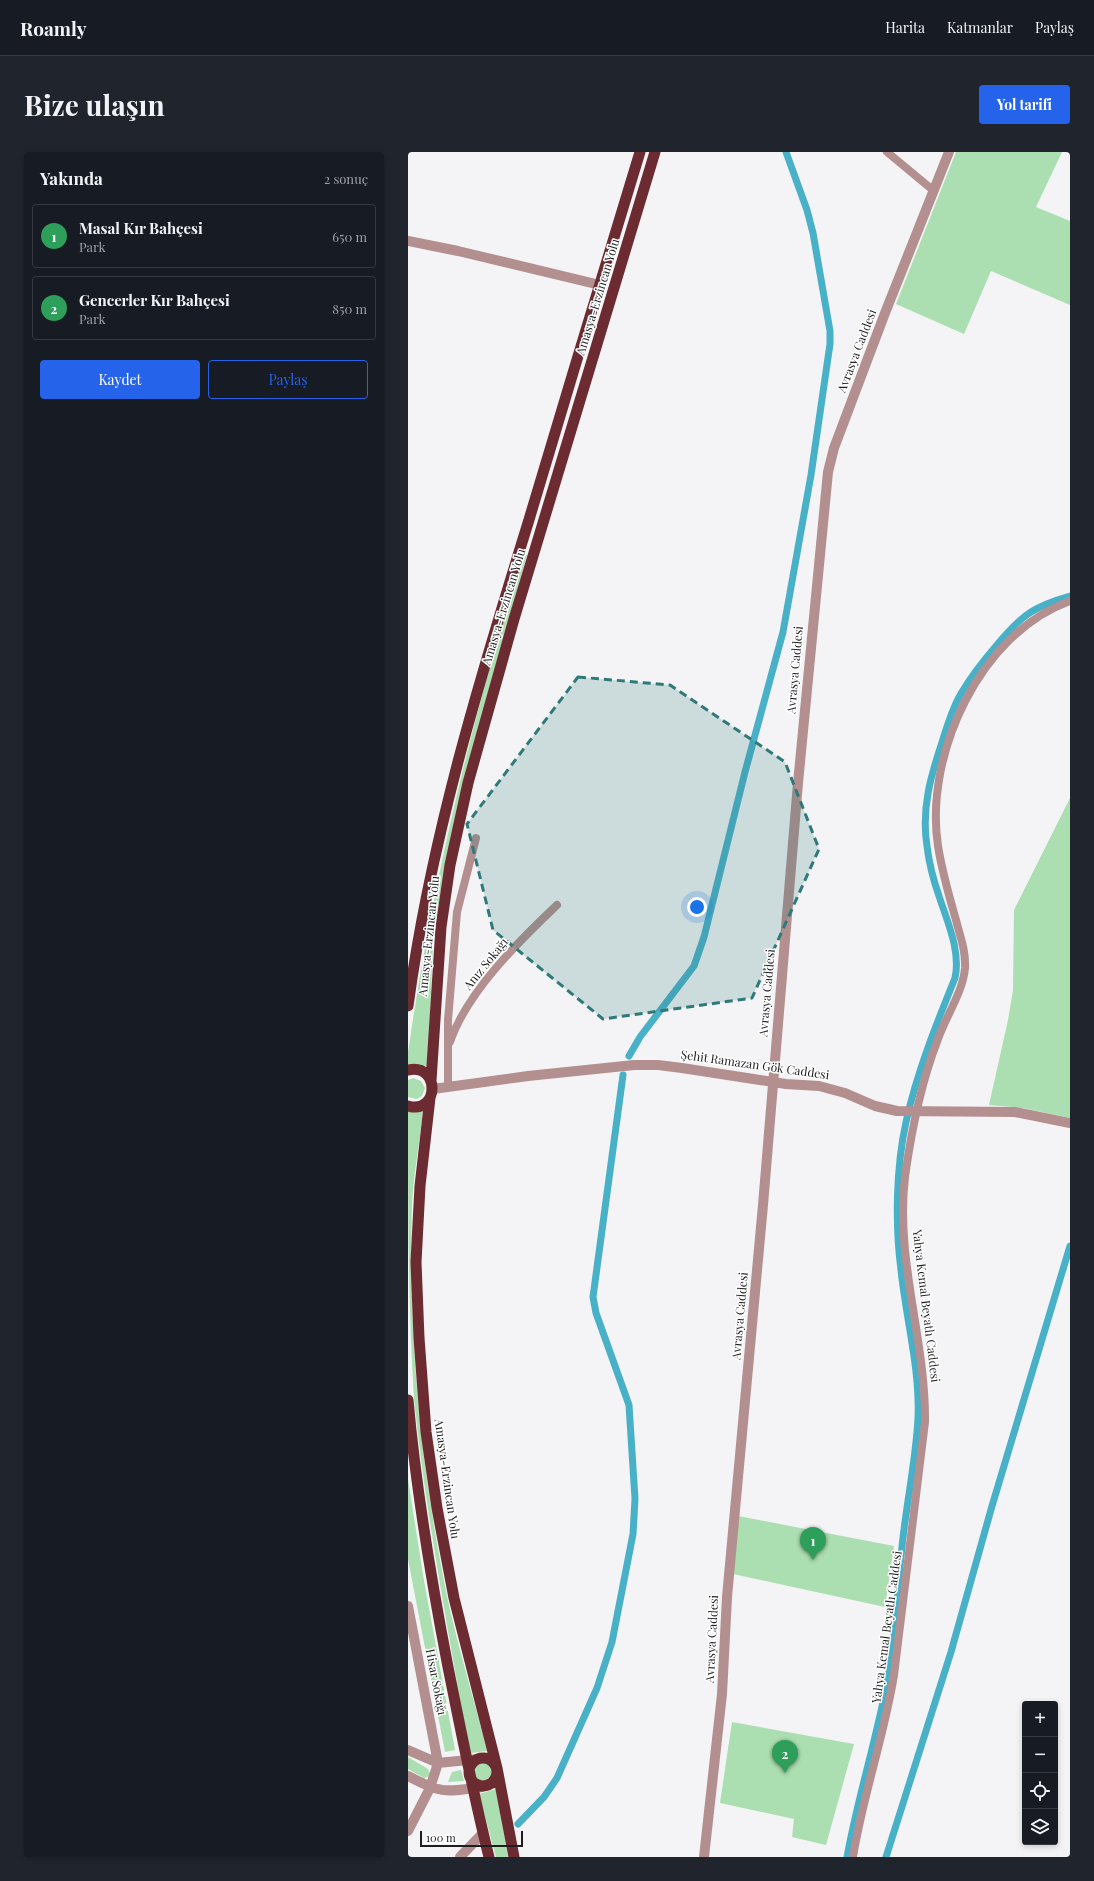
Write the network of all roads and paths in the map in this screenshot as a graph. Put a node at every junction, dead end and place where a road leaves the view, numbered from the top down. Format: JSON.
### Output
{"nodes":[{"id":1,"x":640,"y":152,"type":"edge"},
{"id":2,"x":655,"y":152,"type":"edge"},
{"id":3,"x":887,"y":152,"type":"edge"},
{"id":4,"x":949,"y":152,"type":"edge"},
{"id":5,"x":934,"y":191,"type":"junction"},
{"id":6,"x":408,"y":241,"type":"edge"},
{"id":7,"x":600,"y":285,"type":"junction"},
{"id":8,"x":1070,"y":601,"type":"edge"},
{"id":9,"x":476,"y":838,"type":"dead end"},
{"id":10,"x":557,"y":906,"type":"dead end"},
{"id":11,"x":408,"y":1006,"type":"edge"},
{"id":12,"x":448,"y":1048,"type":"junction"},
{"id":13,"x":408,"y":1070,"type":"edge"},
{"id":14,"x":773,"y":1082,"type":"junction"},
{"id":15,"x":448,"y":1087,"type":"junction"},
{"id":16,"x":431,"y":1089,"type":"junction"},
{"id":17,"x":408,"y":1106,"type":"edge"},
{"id":18,"x":918,"y":1112,"type":"junction"},
{"id":19,"x":1070,"y":1123,"type":"edge"},
{"id":20,"x":408,"y":1400,"type":"edge"},
{"id":21,"x":408,"y":1606,"type":"edge"},
{"id":22,"x":408,"y":1750,"type":"edge"},
{"id":23,"x":478,"y":1759,"type":"junction"},
{"id":24,"x":466,"y":1760,"type":"junction"},
{"id":25,"x":438,"y":1763,"type":"junction"},
{"id":26,"x":497,"y":1768,"type":"junction"},
{"id":27,"x":469,"y":1774,"type":"junction"},
{"id":28,"x":408,"y":1776,"type":"edge"},
{"id":29,"x":477,"y":1787,"type":"junction"},
{"id":30,"x":430,"y":1788,"type":"junction"},
{"id":31,"x":408,"y":1831,"type":"edge"},
{"id":32,"x":483,"y":1832,"type":"junction"},
{"id":33,"x":460,"y":1857,"type":"edge"},
{"id":34,"x":489,"y":1857,"type":"edge"},
{"id":35,"x":514,"y":1857,"type":"edge"},
{"id":36,"x":704,"y":1857,"type":"edge"},
{"id":37,"x":853,"y":1857,"type":"edge"}],
"edges":[{"from":1,"to":7,"type":"highway","name":"Amasya-Erzincan Yolu"},
{"from":2,"to":16,"type":"highway","name":"Amasya-Erzincan Yolu"},
{"from":3,"to":5,"type":"street"},
{"from":4,"to":5,"type":"street","name":"Avrasya Caddesi"},
{"from":5,"to":14,"type":"street","name":"Avrasya Caddesi"},
{"from":6,"to":7,"type":"street"},
{"from":7,"to":11,"type":"highway","name":"Amasya-Erzincan Yolu"},
{"from":8,"to":18,"type":"street","name":"Yahya Kemal Beyatlı Caddesi"},
{"from":9,"to":12,"type":"street"},
{"from":10,"to":12,"type":"street","name":"Anız Sokağı"},
{"from":12,"to":15,"type":"street"},
{"from":13,"to":16,"type":"highway"},
{"from":14,"to":15,"type":"street","name":"Şehit Ramazan Gök Caddesi"},
{"from":14,"to":18,"type":"street","name":"Şehit Ramazan Gök Caddesi"},
{"from":14,"to":36,"type":"street","name":"Avrasya Caddesi"},
{"from":15,"to":16,"type":"street","name":"Şehit Ramazan Gök Caddesi"},
{"from":16,"to":17,"type":"highway"},
{"from":16,"to":26,"type":"highway","name":"Amasya-Erzincan Yolu"},
{"from":18,"to":19,"type":"street","name":"Şehit Ramazan Gök Caddesi"},
{"from":18,"to":37,"type":"street","name":"Yahya Kemal Beyatlı Caddesi"},
{"from":20,"to":24,"type":"highway"},
{"from":21,"to":25,"type":"street","name":"Hisar Sokağı"},
{"from":22,"to":25,"type":"street"},
{"from":23,"to":24,"type":"street"},
{"from":23,"to":26,"type":"highway"},
{"from":23,"to":27,"type":"highway"},
{"from":24,"to":25,"type":"street"},
{"from":24,"to":27,"type":"highway"},
{"from":25,"to":30,"type":"street"},
{"from":26,"to":29,"type":"highway"},
{"from":26,"to":35,"type":"highway","name":"Amasya-Erzincan Yolu"},
{"from":27,"to":29,"type":"highway"},
{"from":28,"to":30,"type":"street"},
{"from":29,"to":30,"type":"street"},
{"from":29,"to":32,"type":"highway"},
{"from":30,"to":31,"type":"street"},
{"from":32,"to":33,"type":"street"},
{"from":32,"to":34,"type":"highway"}]}
